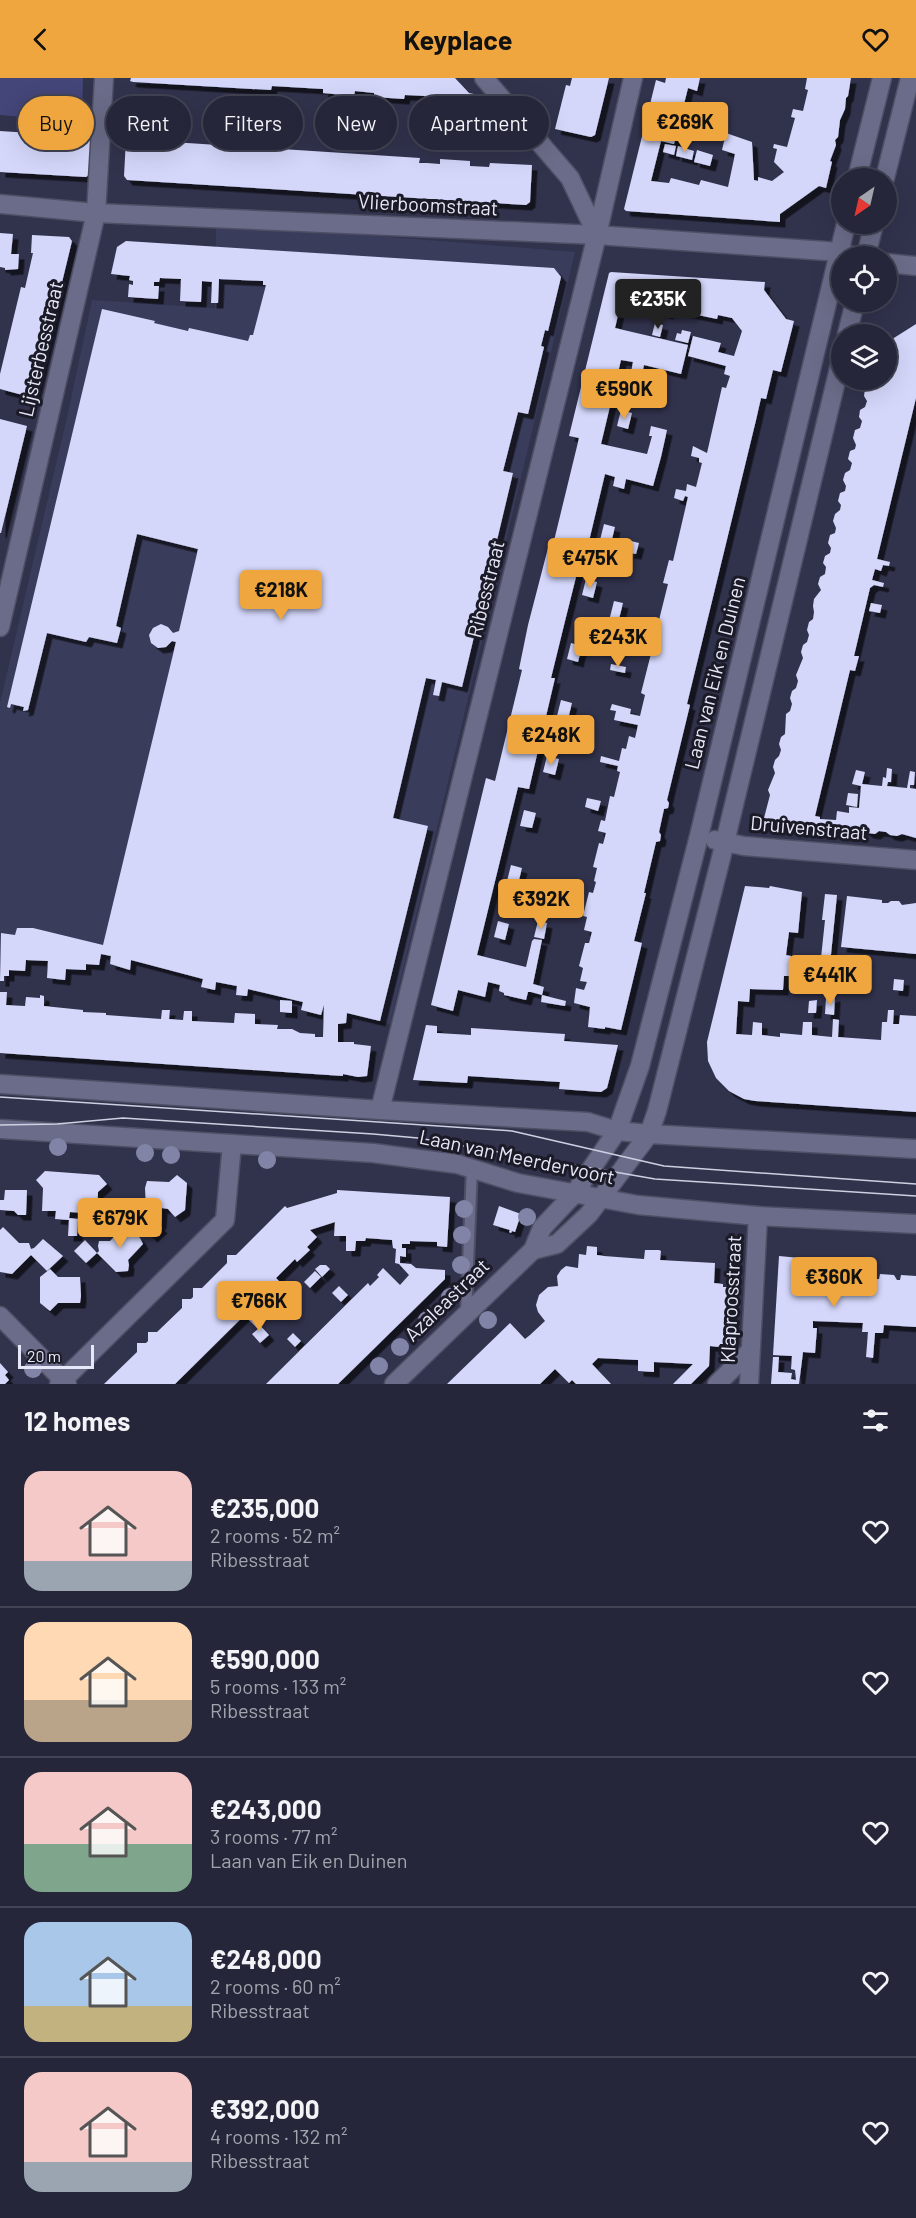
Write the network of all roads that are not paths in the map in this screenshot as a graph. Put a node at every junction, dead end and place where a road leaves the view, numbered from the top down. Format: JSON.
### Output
{"nodes":[{"id":1,"x":104,"y":78,"type":"edge"},
{"id":2,"x":484,"y":78,"type":"edge"},
{"id":3,"x":633,"y":78,"type":"edge"},
{"id":4,"x":882,"y":78,"type":"edge"},
{"id":5,"x":910,"y":78,"type":"edge"},
{"id":6,"x":860,"y":168,"type":"edge"},
{"id":7,"x":888,"y":168,"type":"edge"},
{"id":8,"x":0,"y":204,"type":"edge"},
{"id":9,"x":96,"y":213,"type":"junction"},
{"id":10,"x":597,"y":235,"type":"junction"},
{"id":11,"x":831,"y":253,"type":"edge"},
{"id":12,"x":897,"y":264,"type":"edge"},
{"id":13,"x":916,"y":266,"type":"edge"},
{"id":14,"x":831,"y":312,"type":"edge"},
{"id":15,"x":834,"y":390,"type":"edge"},
{"id":16,"x":3,"y":605,"type":"edge"},
{"id":17,"x":0,"y":627,"type":"edge"},
{"id":18,"x":699,"y":836,"type":"junction"},
{"id":19,"x":725,"y":842,"type":"junction"},
{"id":20,"x":916,"y":860,"type":"edge"},
{"id":21,"x":0,"y":1084,"type":"edge"},
{"id":22,"x":380,"y":1110,"type":"junction"},
{"id":23,"x":0,"y":1129,"type":"edge"},
{"id":24,"x":617,"y":1131,"type":"junction"},
{"id":25,"x":649,"y":1134,"type":"junction"},
{"id":26,"x":232,"y":1144,"type":"junction"},
{"id":27,"x":916,"y":1149,"type":"edge"},
{"id":28,"x":472,"y":1168,"type":"junction"},
{"id":29,"x":574,"y":1194,"type":"junction"},
{"id":30,"x":600,"y":1199,"type":"junction"},
{"id":31,"x":758,"y":1216,"type":"junction"},
{"id":32,"x":916,"y":1224,"type":"edge"},
{"id":33,"x":532,"y":1250,"type":"junction"},
{"id":34,"x":466,"y":1312,"type":"junction"},
{"id":35,"x":0,"y":1316,"type":"edge"},
{"id":36,"x":750,"y":1351,"type":"junction"},
{"id":37,"x":63,"y":1383,"type":"edge"},
{"id":38,"x":394,"y":1384,"type":"edge"},
{"id":39,"x":717,"y":1384,"type":"edge"},
{"id":40,"x":749,"y":1384,"type":"edge"}],
"edges":[{"from":1,"to":9,"type":"street","name":"Lijsterbesstraat"},
{"from":2,"to":10,"type":"street"},
{"from":3,"to":10,"type":"street","name":"Ribesstraat"},
{"from":4,"to":6,"type":"street"},
{"from":5,"to":7,"type":"street"},
{"from":8,"to":9,"type":"street","name":"Vlierboomstraat"},
{"from":9,"to":10,"type":"street","name":"Vlierboomstraat"},
{"from":9,"to":16,"type":"street","name":"Lijsterbesstraat"},
{"from":10,"to":11,"type":"street","name":"Vlierboomstraat"},
{"from":10,"to":22,"type":"street","name":"Ribesstraat"},
{"from":12,"to":13,"type":"street"},
{"from":14,"to":18,"type":"street","name":"Laan van Eik en Duinen"},
{"from":15,"to":19,"type":"street"},
{"from":16,"to":17,"type":"street","name":"Lijsterbesstraat"},
{"from":18,"to":19,"type":"street","name":"Druivenstraat"},
{"from":18,"to":24,"type":"street","name":"Laan van Eik en Duinen"},
{"from":19,"to":20,"type":"street","name":"Druivenstraat"},
{"from":19,"to":25,"type":"street"},
{"from":21,"to":22,"type":"street","name":"Laan van Meerdervoort"},
{"from":22,"to":24,"type":"street","name":"Laan van Meerdervoort"},
{"from":23,"to":26,"type":"street","name":"Laan van Meerdervoort"},
{"from":24,"to":25,"type":"street","name":"Laan van Meerdervoort"},
{"from":24,"to":29,"type":"street","name":"Laan van Eik en Duinen"},
{"from":25,"to":27,"type":"street","name":"Laan van Meerdervoort"},
{"from":25,"to":30,"type":"street","name":"Azaleastraat"},
{"from":26,"to":28,"type":"street","name":"Laan van Meerdervoort"},
{"from":26,"to":37,"type":"street"},
{"from":28,"to":29,"type":"street","name":"Laan van Meerdervoort"},
{"from":28,"to":34,"type":"lane"},
{"from":29,"to":30,"type":"street","name":"Laan van Meerdervoort"},
{"from":29,"to":33,"type":"street","name":"Azaleastraat"},
{"from":30,"to":31,"type":"street","name":"Laan van Meerdervoort"},
{"from":30,"to":33,"type":"street","name":"Azaleastraat"},
{"from":31,"to":32,"type":"street","name":"Laan van Meerdervoort"},
{"from":31,"to":36,"type":"street","name":"Klaproosstraat"},
{"from":33,"to":34,"type":"street","name":"Azaleastraat"},
{"from":34,"to":38,"type":"street","name":"Azaleastraat"},
{"from":35,"to":37,"type":"street"},
{"from":36,"to":39,"type":"street"},
{"from":36,"to":40,"type":"street","name":"Klaproosstraat"}]}
